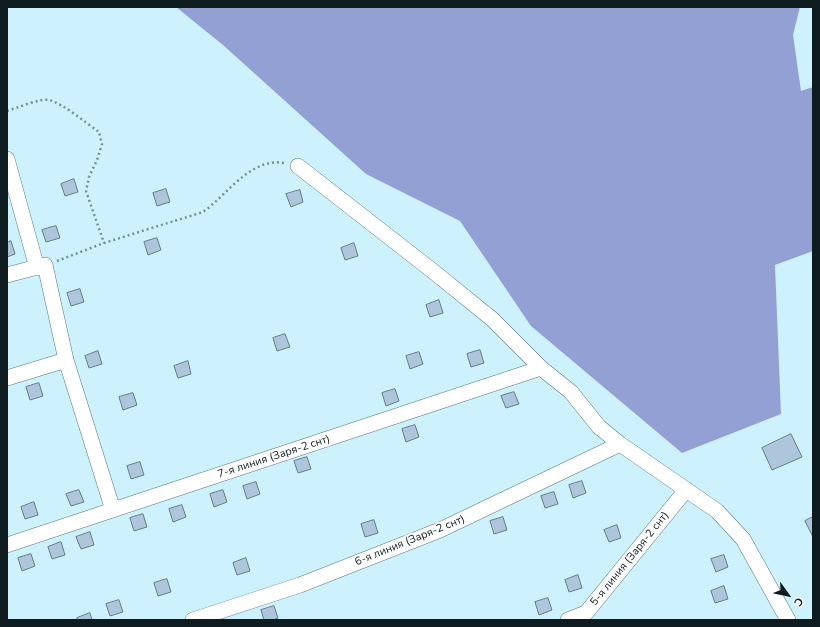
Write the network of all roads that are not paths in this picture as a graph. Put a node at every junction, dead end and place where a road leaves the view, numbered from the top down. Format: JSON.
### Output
{"nodes":[{"id":1,"x":7,"y":159,"type":"edge"},
{"id":2,"x":298,"y":166,"type":"road end"},
{"id":3,"x":41,"y":266,"type":"junction"},
{"id":4,"x":7,"y":275,"type":"edge"},
{"id":5,"x":66,"y":360,"type":"junction"},
{"id":6,"x":541,"y":368,"type":"junction"},
{"id":7,"x":7,"y":378,"type":"edge"},
{"id":8,"x":620,"y":444,"type":"junction"},
{"id":9,"x":686,"y":490,"type":"junction"},
{"id":10,"x":112,"y":510,"type":"junction"},
{"id":11,"x":7,"y":545,"type":"edge"},
{"id":12,"x":193,"y":620,"type":"edge"},
{"id":13,"x":568,"y":620,"type":"edge"},
{"id":14,"x":788,"y":620,"type":"edge"}],
"edges":[{"from":1,"to":3,"type":"street"},
{"from":2,"to":6,"type":"street"},
{"from":3,"to":4,"type":"street"},
{"from":3,"to":5,"type":"street"},
{"from":5,"to":7,"type":"street"},
{"from":5,"to":10,"type":"street"},
{"from":6,"to":8,"type":"street"},
{"from":6,"to":10,"type":"street","name":"7-я линия (Заря-2 снт)"},
{"from":8,"to":9,"type":"street"},
{"from":8,"to":12,"type":"street","name":"6-я линия (Заря-2 снт)"},
{"from":9,"to":13,"type":"street","name":"5-я линия (Заря-2 снт)"},
{"from":9,"to":14,"type":"street"},
{"from":10,"to":11,"type":"street","name":"7-я линия (Заря-2 снт)"}]}
